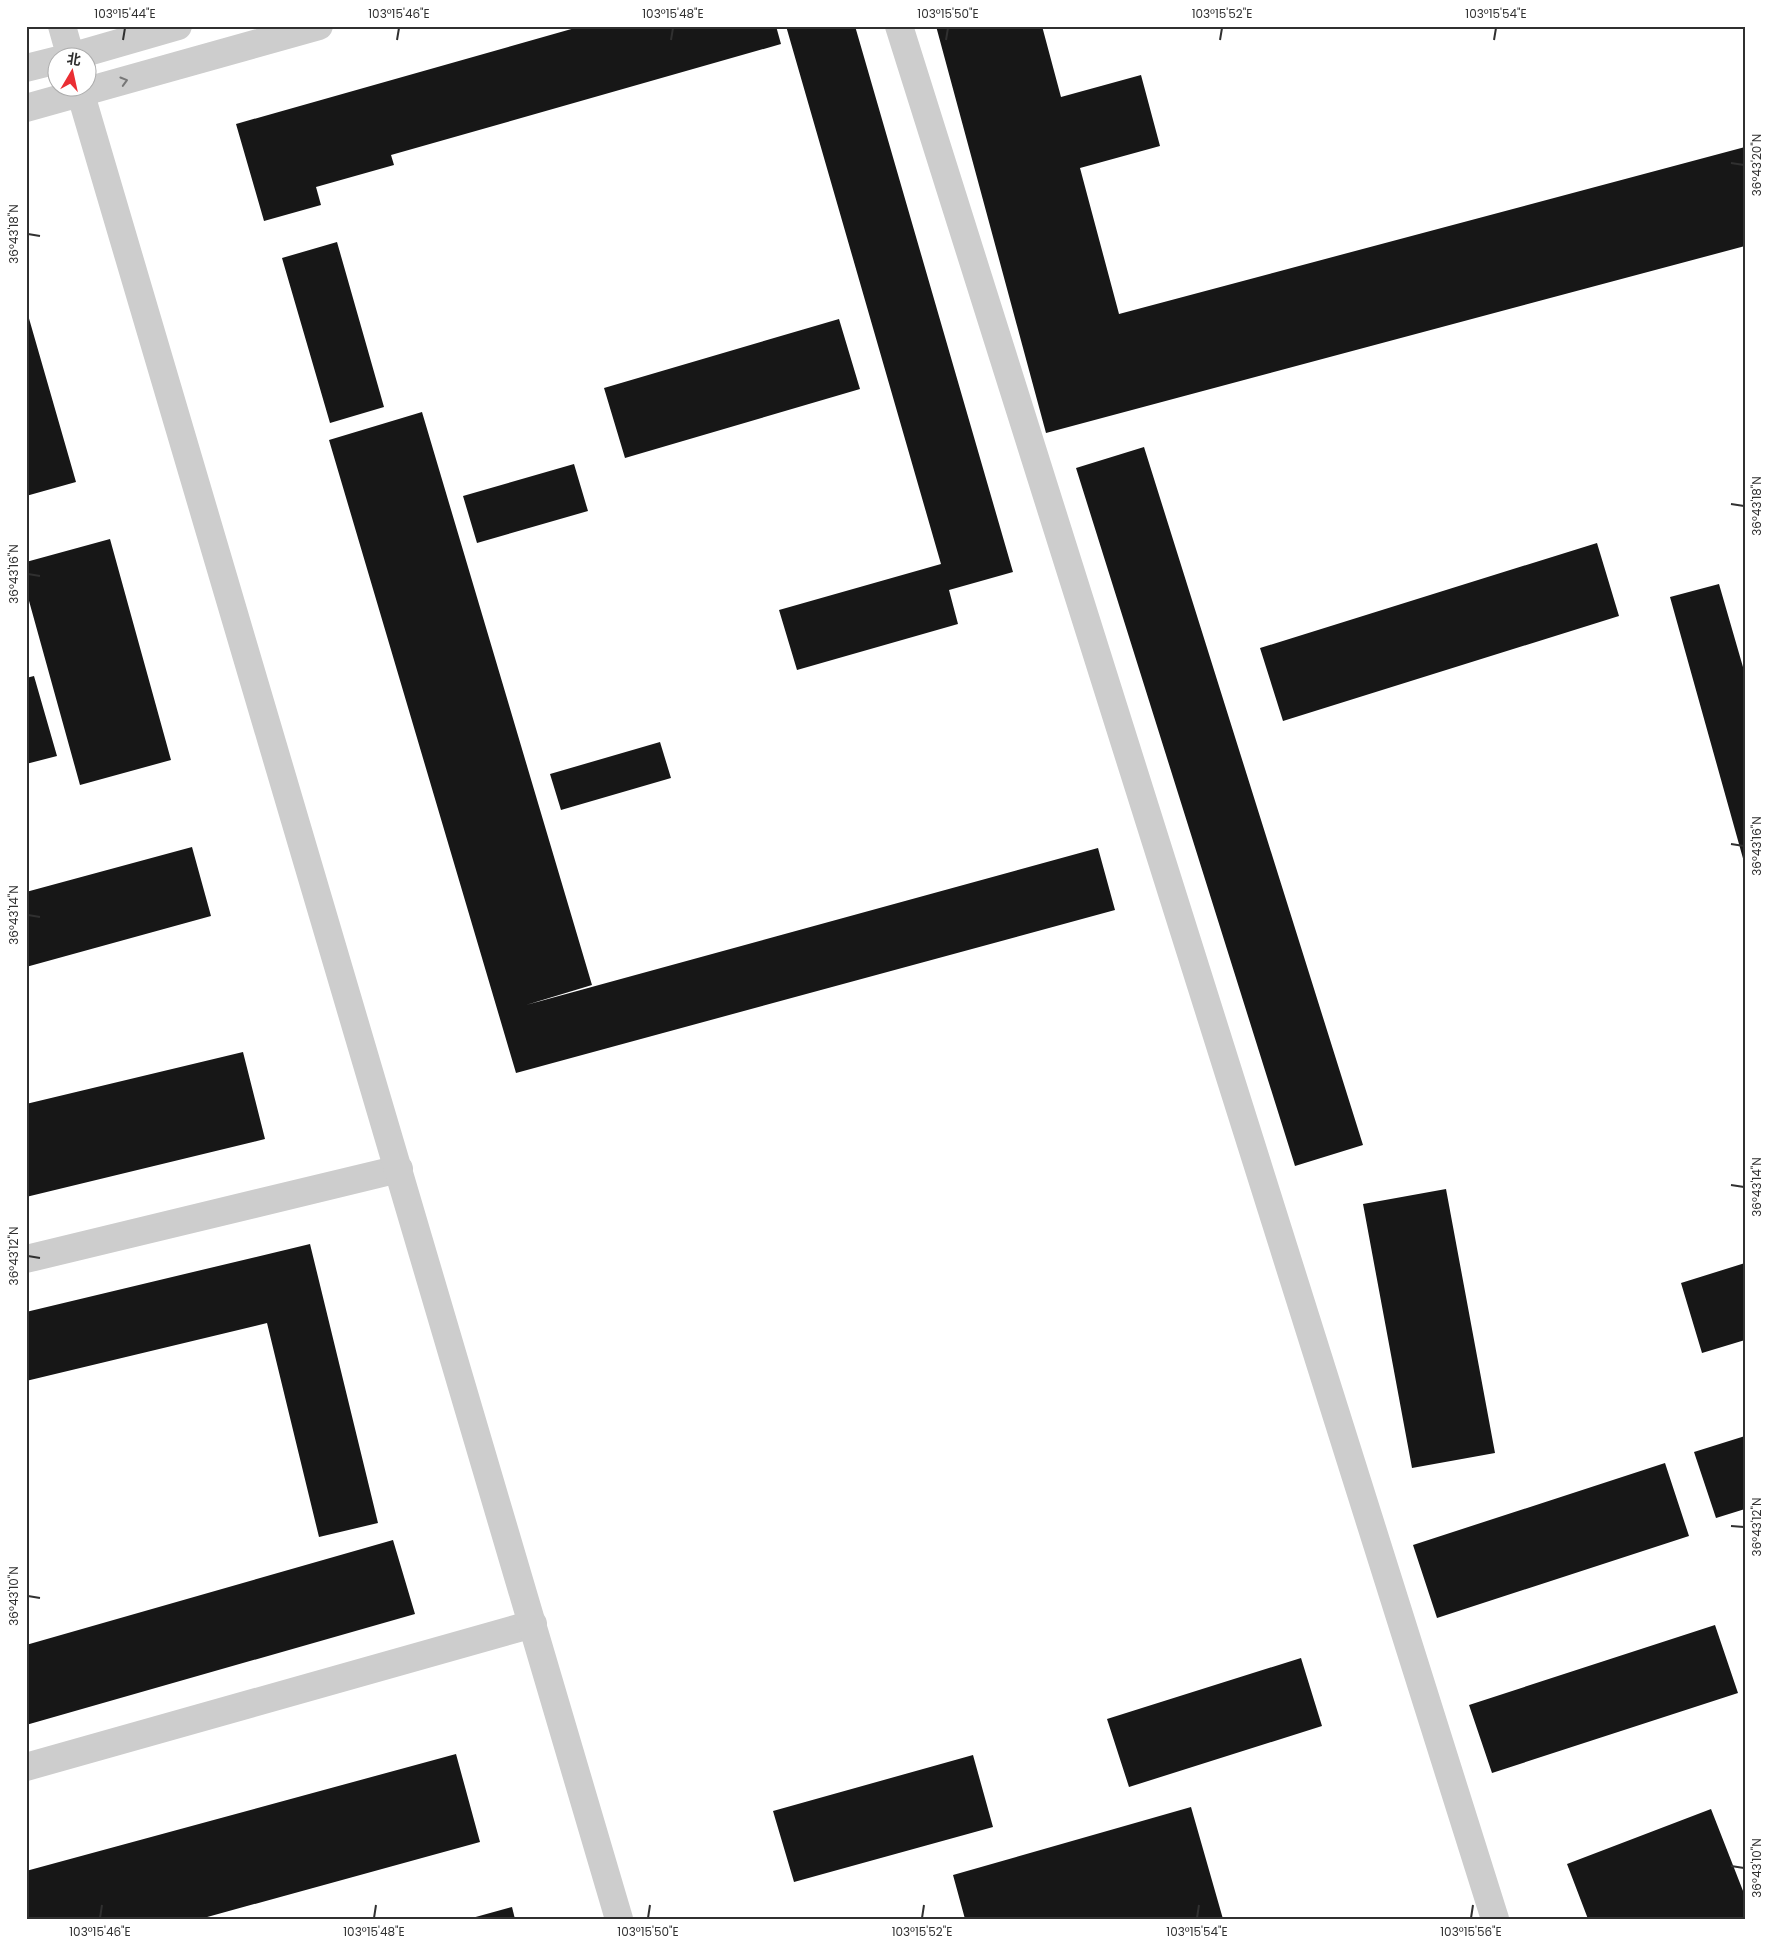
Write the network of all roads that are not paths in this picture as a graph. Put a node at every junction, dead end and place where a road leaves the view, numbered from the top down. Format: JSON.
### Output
{"nodes":[{"id":1,"x":62,"y":26,"type":"edge"},
{"id":2,"x":178,"y":26,"type":"edge"},
{"id":3,"x":319,"y":26,"type":"edge"},
{"id":4,"x":899,"y":26,"type":"edge"},
{"id":5,"x":65,"y":48,"type":"edge"},
{"id":6,"x":98,"y":49,"type":"edge"},
{"id":7,"x":48,"y":62,"type":"edge"},
{"id":8,"x":26,"y":68,"type":"edge"},
{"id":9,"x":98,"y":85,"type":"edge"},
{"id":10,"x":56,"y":98,"type":"edge"},
{"id":11,"x":82,"y":98,"type":"edge"},
{"id":12,"x":26,"y":108,"type":"edge"},
{"id":13,"x":399,"y":1169,"type":"junction"},
{"id":14,"x":26,"y":1259,"type":"edge"},
{"id":15,"x":533,"y":1624,"type":"junction"},
{"id":16,"x":26,"y":1767,"type":"edge"},
{"id":17,"x":619,"y":1919,"type":"edge"},
{"id":18,"x":1495,"y":1919,"type":"edge"}],
"edges":[{"from":1,"to":5,"type":"street"},
{"from":2,"to":6,"type":"street"},
{"from":9,"to":3,"type":"street","one_way":true},
{"from":4,"to":18,"type":"street"},
{"from":7,"to":8,"type":"street"},
{"from":10,"to":12,"type":"street"},
{"from":11,"to":13,"type":"street"},
{"from":13,"to":14,"type":"street"},
{"from":13,"to":15,"type":"street"},
{"from":15,"to":16,"type":"street"},
{"from":15,"to":17,"type":"street"}]}
